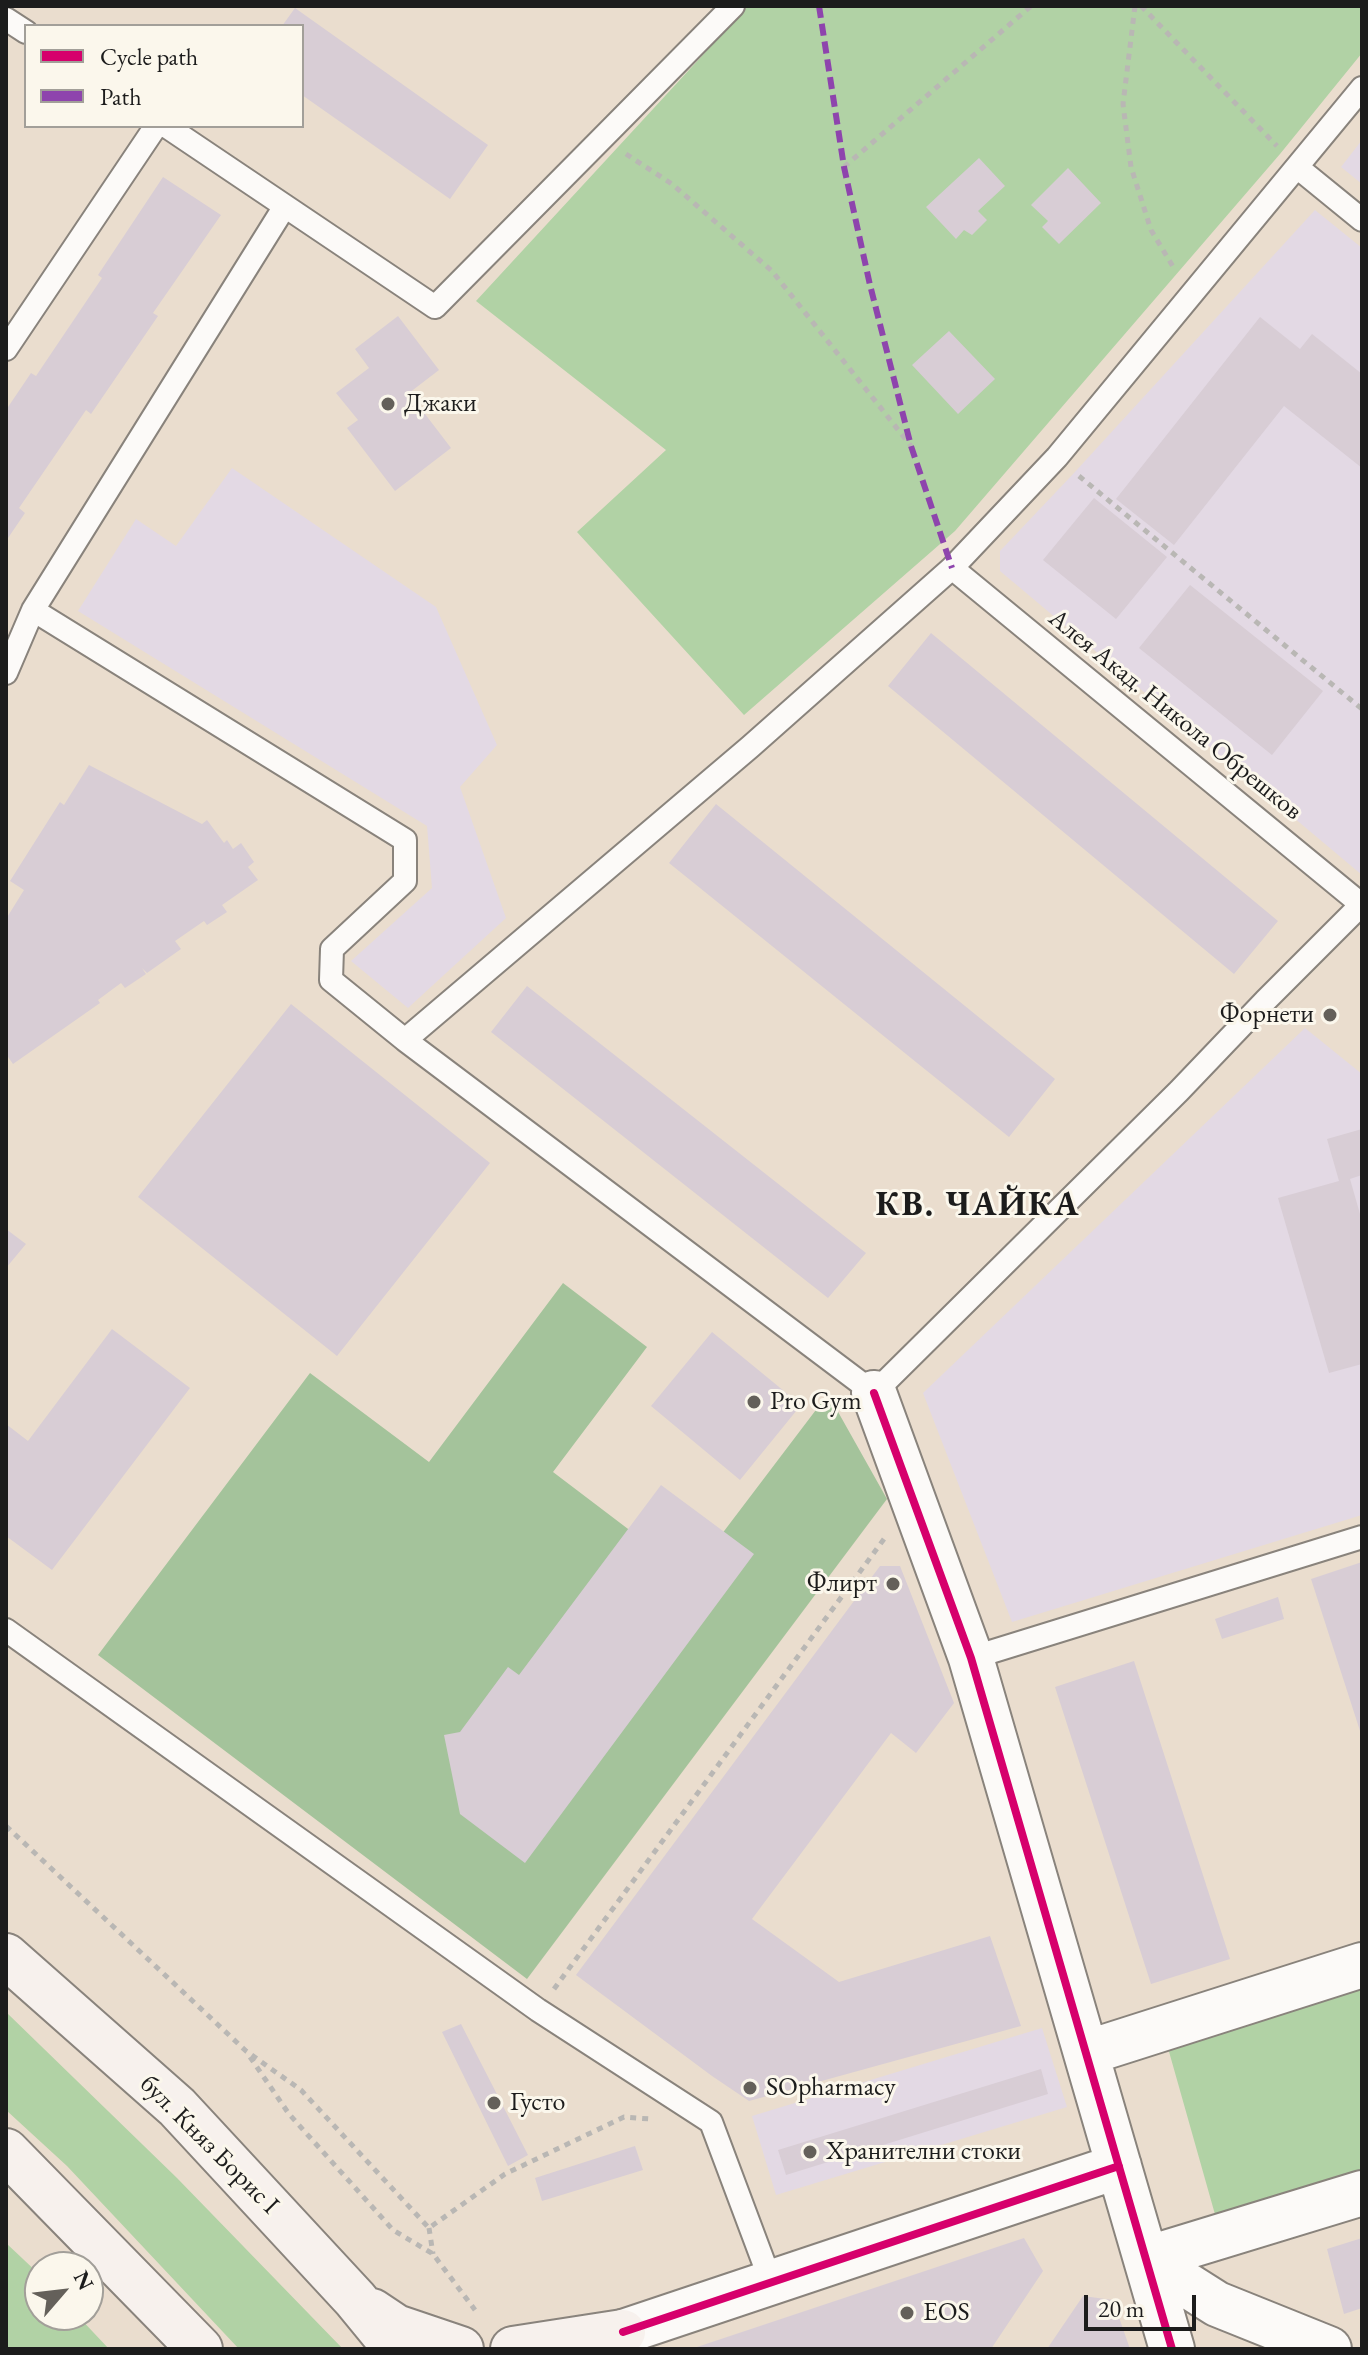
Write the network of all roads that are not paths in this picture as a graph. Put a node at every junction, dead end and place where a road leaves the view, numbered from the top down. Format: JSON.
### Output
{"nodes":[{"id":1,"x":733,"y":6,"type":"edge"},
{"id":2,"x":6,"y":19,"type":"edge"},
{"id":3,"x":24,"y":31,"type":"edge"},
{"id":4,"x":1362,"y":88,"type":"edge"},
{"id":5,"x":155,"y":128,"type":"edge"},
{"id":6,"x":169,"y":128,"type":"edge"},
{"id":7,"x":1297,"y":167,"type":"junction"},
{"id":8,"x":285,"y":206,"type":"junction"},
{"id":9,"x":1362,"y":220,"type":"edge"},
{"id":10,"x":6,"y":349,"type":"edge"},
{"id":11,"x":952,"y":568,"type":"junction"},
{"id":12,"x":33,"y":610,"type":"junction"},
{"id":13,"x":6,"y":673,"type":"edge"},
{"id":14,"x":1362,"y":905,"type":"edge"},
{"id":15,"x":405,"y":1040,"type":"junction"},
{"id":16,"x":874,"y":1393,"type":"junction"},
{"id":17,"x":1362,"y":1537,"type":"edge"},
{"id":18,"x":6,"y":1630,"type":"edge"},
{"id":19,"x":971,"y":1658,"type":"junction"},
{"id":20,"x":6,"y":1956,"type":"edge"},
{"id":21,"x":1362,"y":1965,"type":"edge"},
{"id":22,"x":6,"y":1969,"type":"edge"},
{"id":23,"x":69,"y":2013,"type":"junction"},
{"id":24,"x":1086,"y":2053,"type":"junction"},
{"id":25,"x":6,"y":2151,"type":"edge"},
{"id":26,"x":1119,"y":2166,"type":"junction"},
{"id":27,"x":1362,"y":2193,"type":"edge"},
{"id":28,"x":1146,"y":2259,"type":"junction"},
{"id":29,"x":771,"y":2282,"type":"junction"},
{"id":30,"x":355,"y":2299,"type":"junction"},
{"id":31,"x":469,"y":2331,"type":"edge"},
{"id":32,"x":615,"y":2341,"type":"edge"},
{"id":33,"x":200,"y":2349,"type":"edge"},
{"id":34,"x":396,"y":2349,"type":"edge"},
{"id":35,"x":513,"y":2349,"type":"edge"},
{"id":36,"x":1172,"y":2349,"type":"edge"},
{"id":37,"x":1329,"y":2349,"type":"edge"}],
"edges":[{"from":1,"to":8,"type":"lane"},
{"from":2,"to":3,"type":"lane"},
{"from":4,"to":7,"type":"lane"},
{"from":5,"to":10,"type":"lane"},
{"from":6,"to":8,"type":"lane"},
{"from":7,"to":9,"type":"lane"},
{"from":7,"to":11,"type":"lane"},
{"from":8,"to":12,"type":"lane"},
{"from":11,"to":14,"type":"lane","name":"Алея Акад. Никола Обрешков"},
{"from":11,"to":15,"type":"lane"},
{"from":12,"to":13,"type":"lane"},
{"from":12,"to":15,"type":"lane"},
{"from":14,"to":16,"type":"lane"},
{"from":15,"to":16,"type":"lane"},
{"from":16,"to":19,"type":"street"},
{"from":17,"to":19,"type":"lane"},
{"from":18,"to":29,"type":"lane"},
{"from":19,"to":24,"type":"street"},
{"from":20,"to":23,"type":"main road","name":"бул. Княз Борис I"},
{"from":21,"to":24,"type":"street"},
{"from":22,"to":23,"type":"main road"},
{"from":23,"to":30,"type":"main road","name":"бул. Княз Борис I"},
{"from":24,"to":26,"type":"street"},
{"from":25,"to":33,"type":"main road"},
{"from":26,"to":28,"type":"street"},
{"from":26,"to":29,"type":"street"},
{"from":27,"to":28,"type":"street"},
{"from":28,"to":36,"type":"street"},
{"from":28,"to":37,"type":"street"},
{"from":29,"to":32,"type":"street"},
{"from":30,"to":31,"type":"main road"},
{"from":30,"to":34,"type":"main road","name":"бул. Княз Борис I"},
{"from":32,"to":35,"type":"main road"}]}
